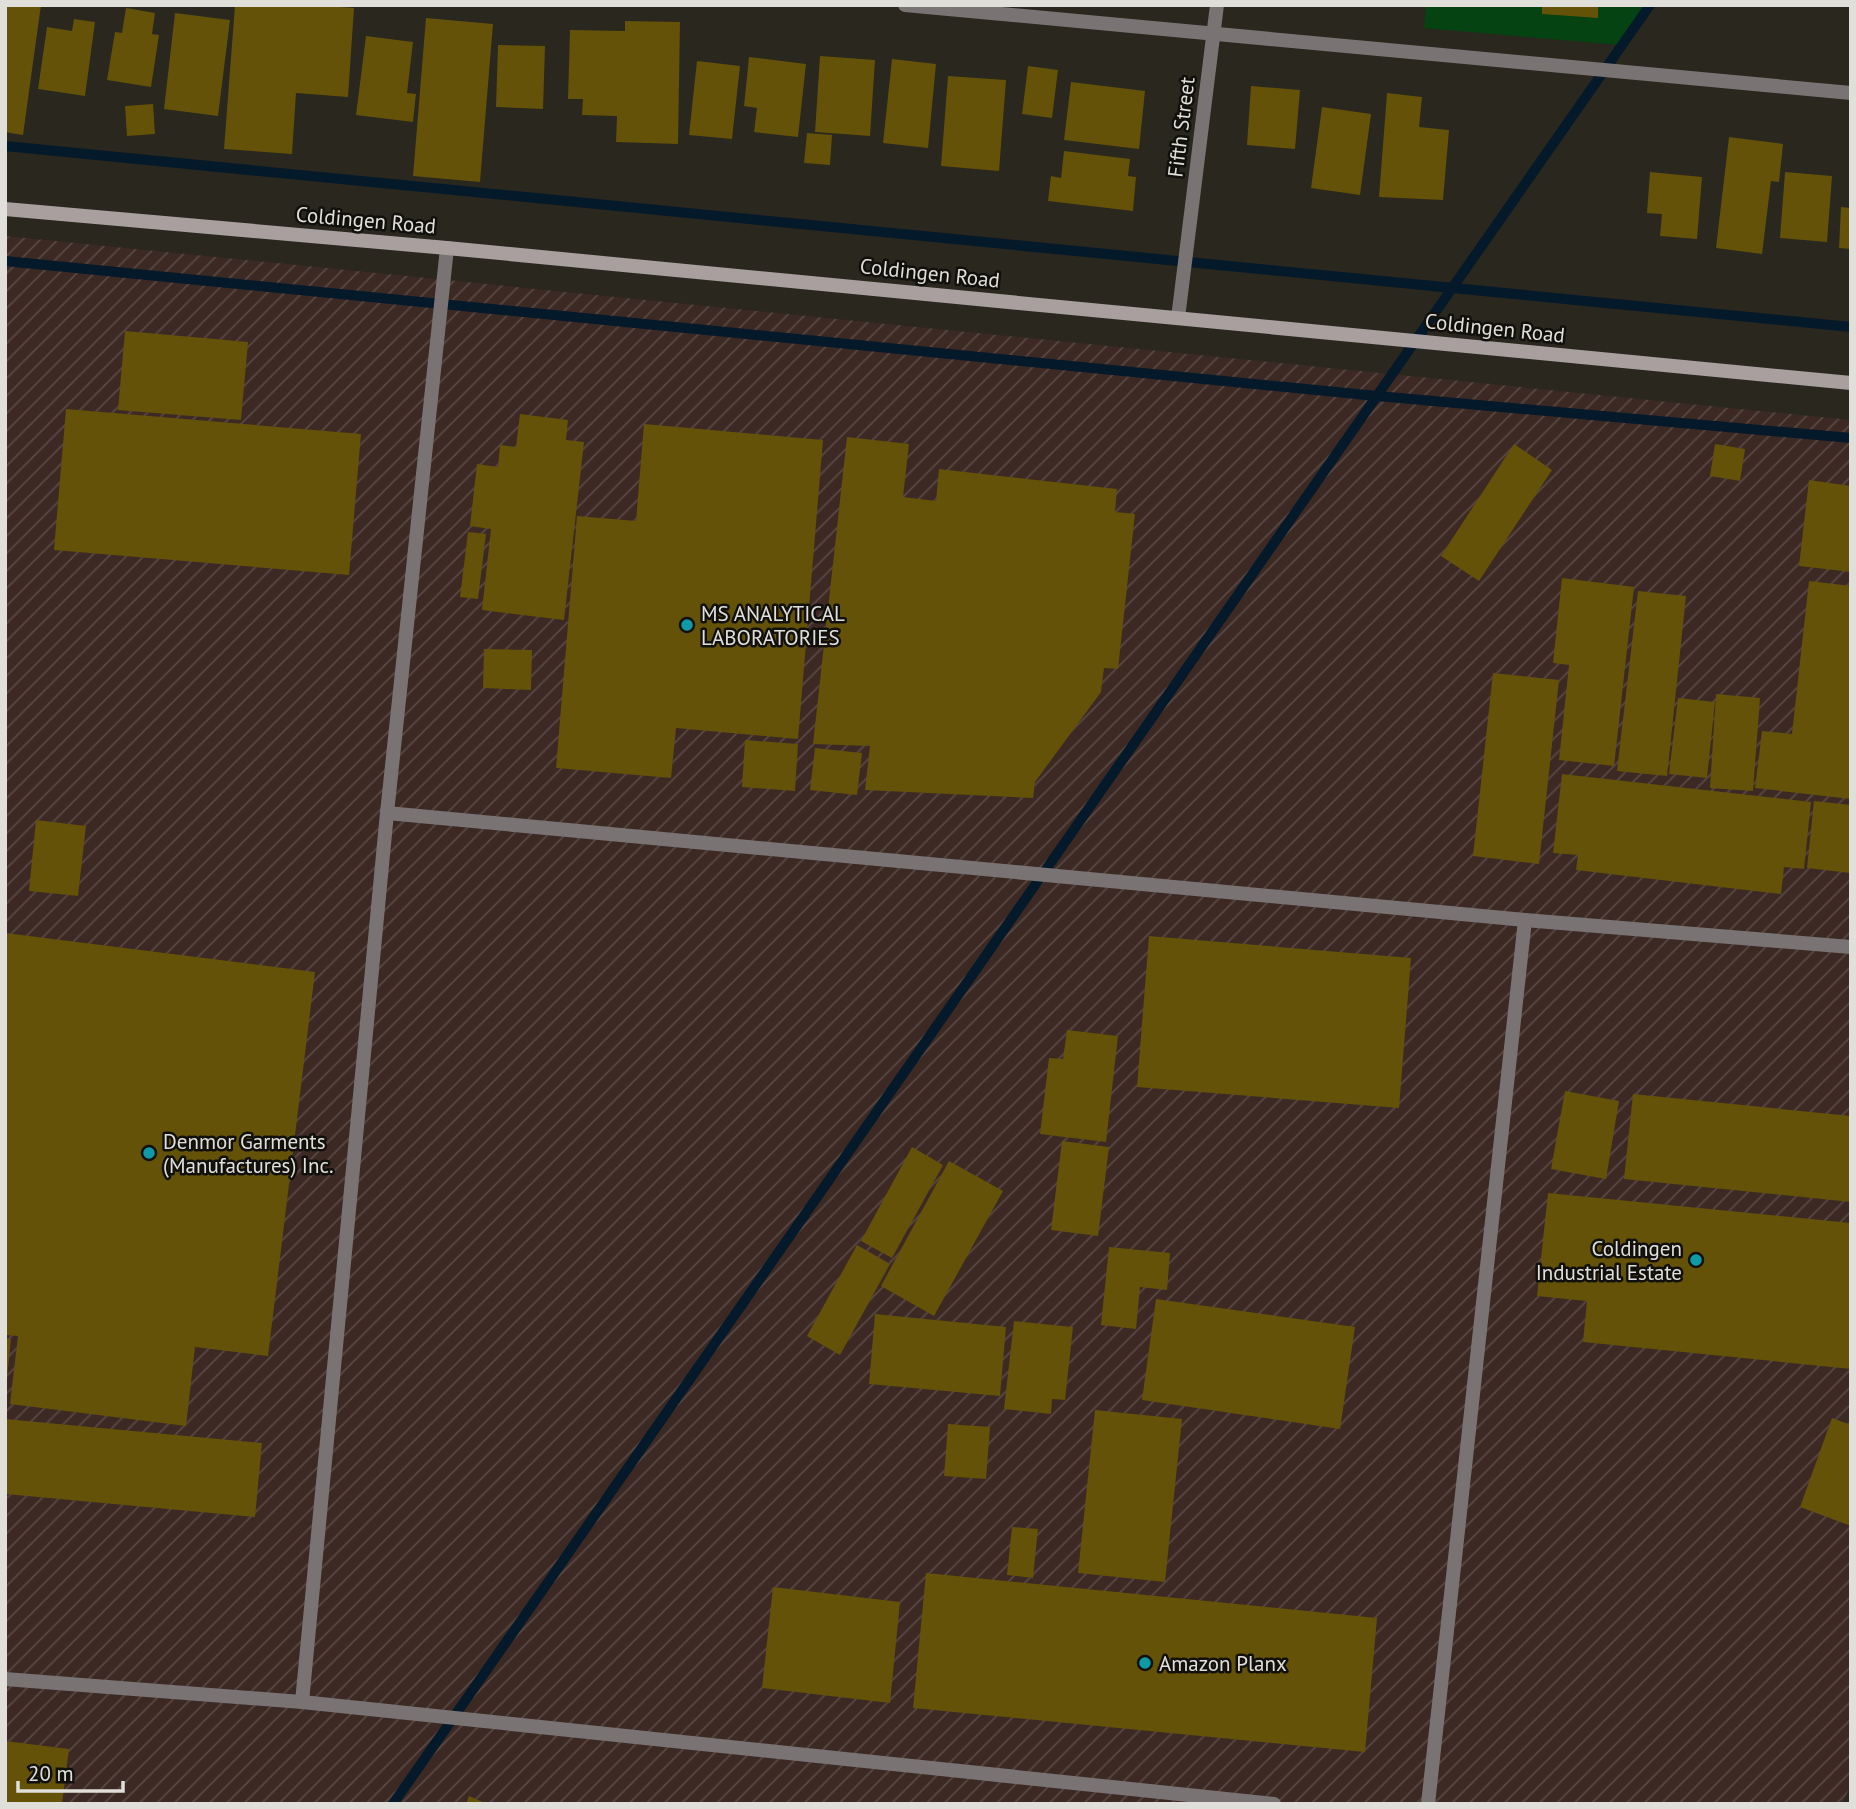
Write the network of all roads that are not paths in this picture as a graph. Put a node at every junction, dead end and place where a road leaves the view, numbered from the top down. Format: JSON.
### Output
{"nodes":[{"id":1,"x":905,"y":5,"type":"edge"},
{"id":2,"x":1217,"y":5,"type":"edge"},
{"id":3,"x":1214,"y":34,"type":"junction"},
{"id":4,"x":1851,"y":93,"type":"edge"},
{"id":5,"x":5,"y":209,"type":"edge"},
{"id":6,"x":447,"y":248,"type":"junction"},
{"id":7,"x":1178,"y":318,"type":"junction"},
{"id":8,"x":1851,"y":383,"type":"edge"},
{"id":9,"x":387,"y":813,"type":"junction"},
{"id":10,"x":1525,"y":920,"type":"junction"},
{"id":11,"x":1851,"y":947,"type":"edge"},
{"id":12,"x":5,"y":1679,"type":"edge"},
{"id":13,"x":302,"y":1702,"type":"junction"},
{"id":14,"x":1274,"y":1804,"type":"edge"},
{"id":15,"x":1428,"y":1804,"type":"edge"}],
"edges":[{"from":1,"to":3,"type":"street"},
{"from":2,"to":3,"type":"street","name":"Fifth Street"},
{"from":3,"to":4,"type":"street"},
{"from":3,"to":7,"type":"street","name":"Fifth Street"},
{"from":5,"to":6,"type":"street","name":"Coldingen Road"},
{"from":6,"to":7,"type":"street","name":"Coldingen Road"},
{"from":6,"to":9,"type":"street"},
{"from":7,"to":8,"type":"street","name":"Coldingen Road"},
{"from":9,"to":10,"type":"street"},
{"from":9,"to":13,"type":"street"},
{"from":10,"to":11,"type":"street"},
{"from":10,"to":15,"type":"street"},
{"from":12,"to":13,"type":"street"},
{"from":13,"to":14,"type":"street"}]}
